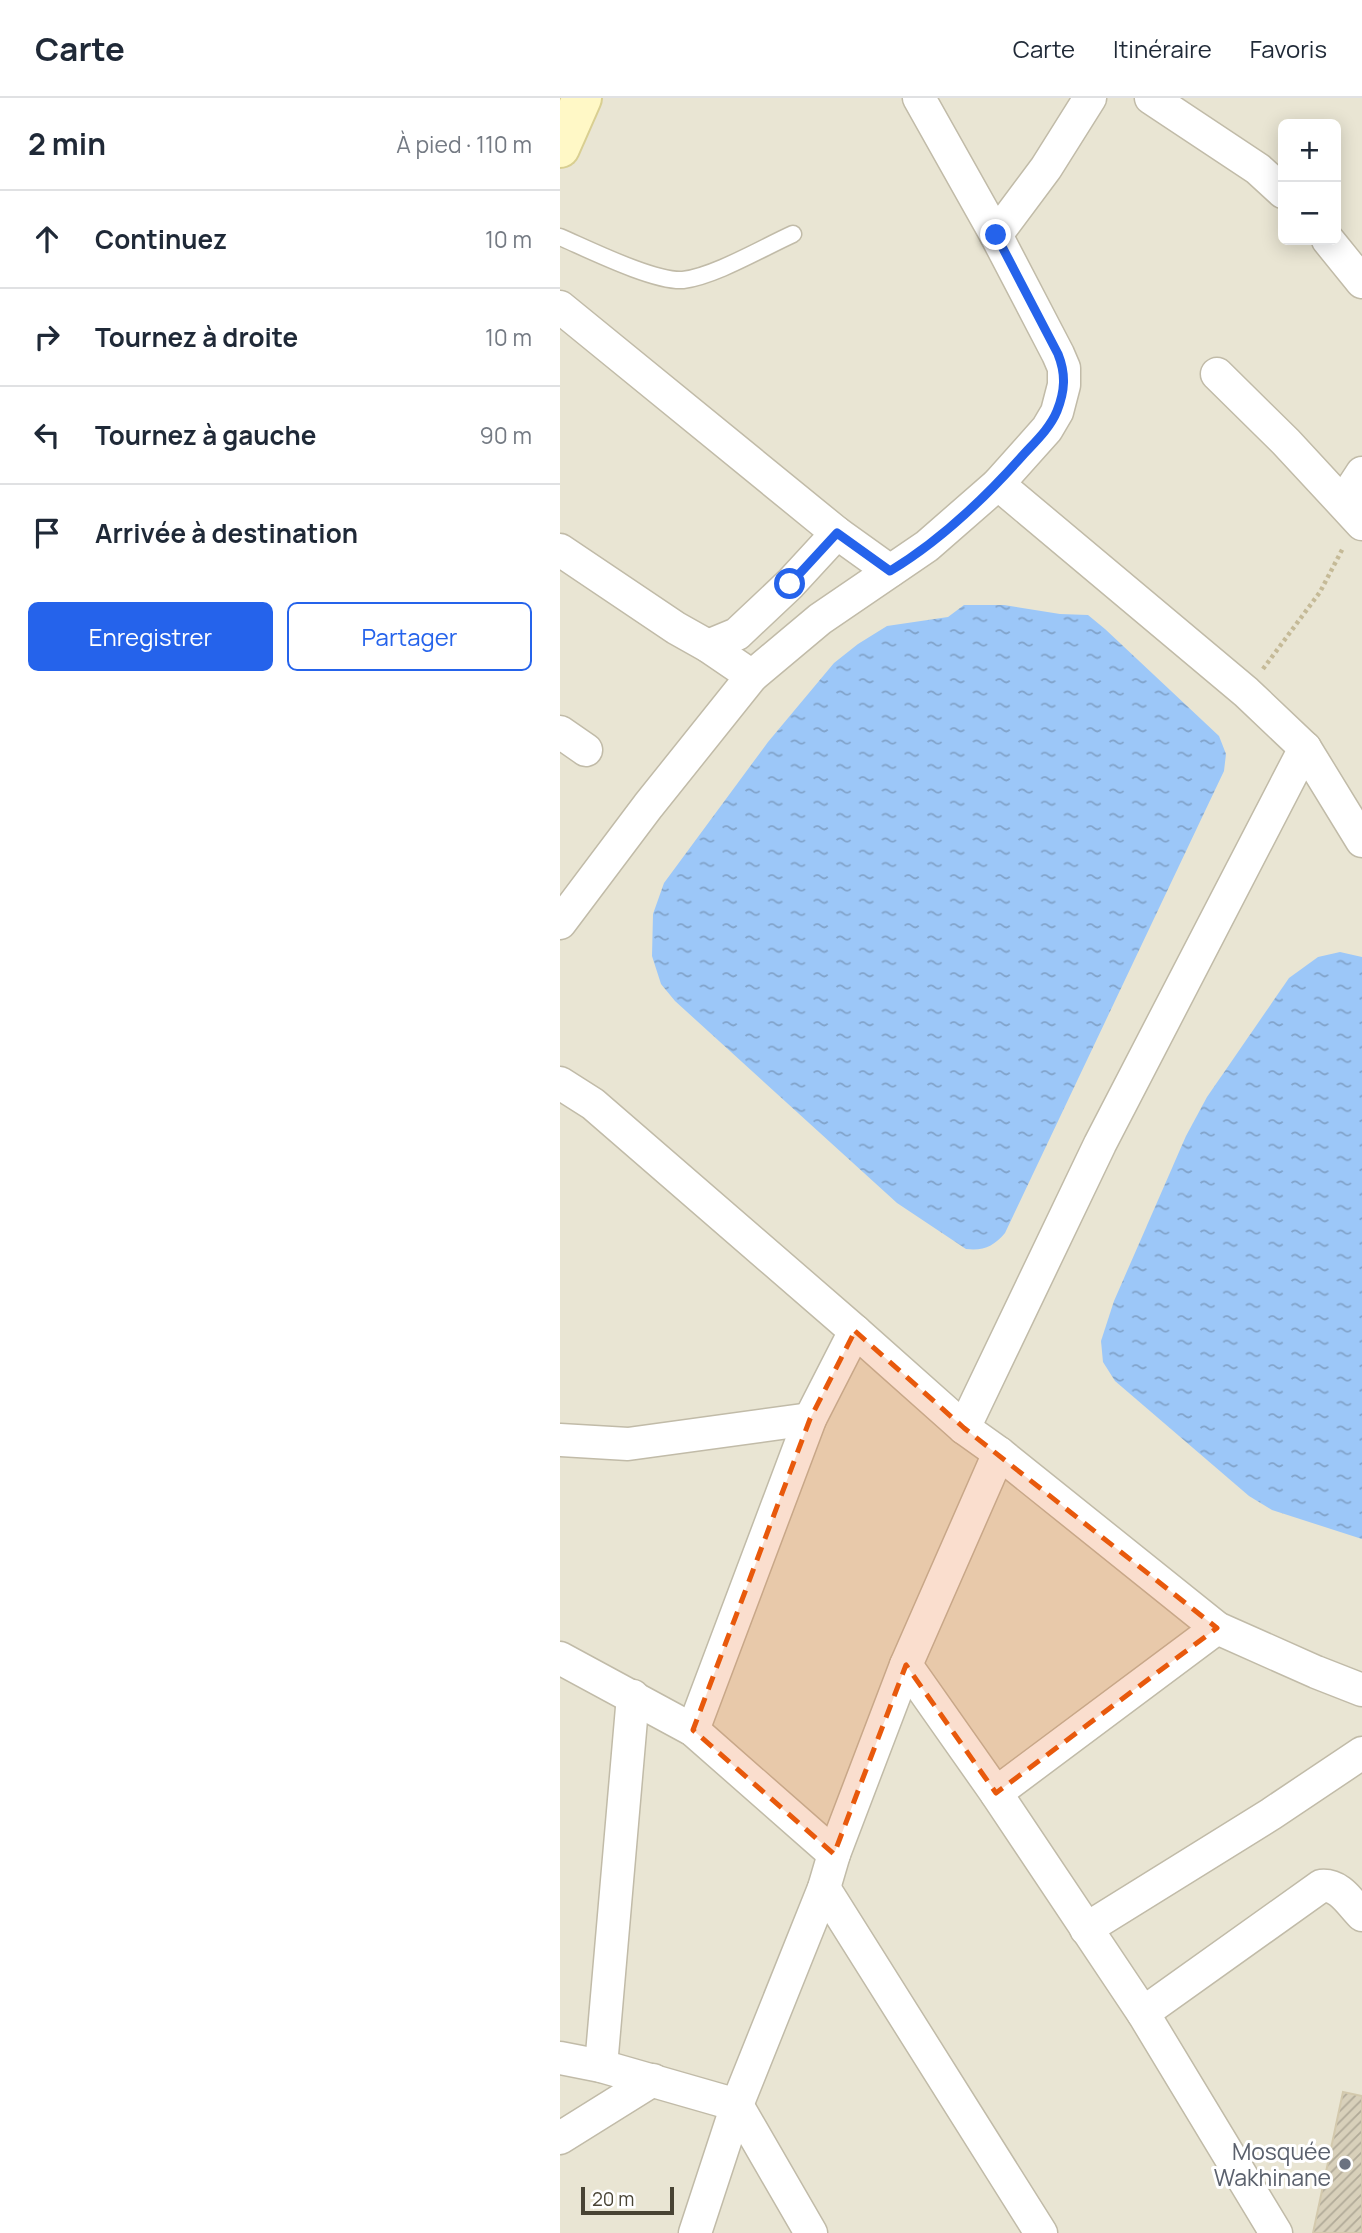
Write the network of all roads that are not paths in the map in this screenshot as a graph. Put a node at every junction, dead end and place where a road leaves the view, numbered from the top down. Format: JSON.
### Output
{"nodes":[{"id":1,"x":582,"y":98,"type":"edge"},
{"id":2,"x":919,"y":98,"type":"edge"},
{"id":3,"x":1090,"y":98,"type":"edge"},
{"id":4,"x":1151,"y":98,"type":"edge"},
{"id":5,"x":560,"y":148,"type":"edge"},
{"id":6,"x":1278,"y":187,"type":"edge"},
{"id":7,"x":793,"y":234,"type":"dead end"},
{"id":8,"x":996,"y":235,"type":"junction"},
{"id":9,"x":560,"y":237,"type":"edge"},
{"id":10,"x":1332,"y":245,"type":"edge"},
{"id":11,"x":1362,"y":282,"type":"edge"},
{"id":12,"x":560,"y":307,"type":"edge"},
{"id":13,"x":1217,"y":374,"type":"dead end"},
{"id":14,"x":1362,"y":473,"type":"edge"},
{"id":15,"x":998,"y":484,"type":"junction"},
{"id":16,"x":1354,"y":515,"type":"edge"},
{"id":17,"x":837,"y":533,"type":"junction"},
{"id":18,"x":560,"y":550,"type":"edge"},
{"id":19,"x":890,"y":571,"type":"junction"},
{"id":20,"x":708,"y":646,"type":"junction"},
{"id":21,"x":752,"y":676,"type":"junction"},
{"id":22,"x":560,"y":732,"type":"edge"},
{"id":23,"x":1305,"y":748,"type":"junction"},
{"id":24,"x":586,"y":750,"type":"dead end"},
{"id":25,"x":1362,"y":841,"type":"edge"},
{"id":26,"x":560,"y":923,"type":"edge"},
{"id":27,"x":560,"y":1083,"type":"edge"},
{"id":28,"x":855,"y":1331,"type":"junction"},
{"id":29,"x":810,"y":1419,"type":"junction"},
{"id":30,"x":964,"y":1428,"type":"junction"},
{"id":31,"x":560,"y":1440,"type":"edge"},
{"id":32,"x":999,"y":1453,"type":"junction"},
{"id":33,"x":1217,"y":1628,"type":"junction"},
{"id":34,"x":560,"y":1658,"type":"edge"},
{"id":35,"x":906,"y":1665,"type":"junction"},
{"id":36,"x":1362,"y":1690,"type":"edge"},
{"id":37,"x":633,"y":1696,"type":"junction"},
{"id":38,"x":693,"y":1730,"type":"junction"},
{"id":39,"x":1362,"y":1753,"type":"edge"},
{"id":40,"x":996,"y":1793,"type":"junction"},
{"id":41,"x":834,"y":1854,"type":"junction"},
{"id":42,"x":824,"y":1888,"type":"junction"},
{"id":43,"x":1362,"y":1915,"type":"edge"},
{"id":44,"x":1086,"y":1929,"type":"junction"},
{"id":45,"x":1143,"y":2013,"type":"junction"},
{"id":46,"x":560,"y":2058,"type":"edge"},
{"id":47,"x":601,"y":2066,"type":"junction"},
{"id":48,"x":653,"y":2080,"type":"junction"},
{"id":49,"x":737,"y":2105,"type":"junction"},
{"id":50,"x":560,"y":2138,"type":"edge"},
{"id":51,"x":695,"y":2233,"type":"edge"},
{"id":52,"x":811,"y":2233,"type":"edge"},
{"id":53,"x":1041,"y":2233,"type":"edge"},
{"id":54,"x":1276,"y":2233,"type":"edge"}],
"edges":[{"from":1,"to":5,"type":"street"},
{"from":2,"to":8,"type":"street"},
{"from":3,"to":8,"type":"street"},
{"from":4,"to":6,"type":"street"},
{"from":7,"to":9,"type":"lane"},
{"from":8,"to":15,"type":"street"},
{"from":10,"to":11,"type":"street"},
{"from":12,"to":17,"type":"street"},
{"from":13,"to":16,"type":"street"},
{"from":14,"to":16,"type":"street"},
{"from":15,"to":19,"type":"street"},
{"from":15,"to":23,"type":"street"},
{"from":17,"to":19,"type":"street"},
{"from":17,"to":20,"type":"street"},
{"from":18,"to":20,"type":"street"},
{"from":19,"to":21,"type":"street"},
{"from":20,"to":21,"type":"street"},
{"from":21,"to":26,"type":"street"},
{"from":22,"to":24,"type":"street"},
{"from":23,"to":25,"type":"street"},
{"from":23,"to":30,"type":"street"},
{"from":27,"to":28,"type":"street"},
{"from":28,"to":29,"type":"street"},
{"from":28,"to":30,"type":"street"},
{"from":29,"to":31,"type":"street"},
{"from":29,"to":38,"type":"street"},
{"from":30,"to":32,"type":"street"},
{"from":32,"to":33,"type":"street"},
{"from":32,"to":35,"type":"street"},
{"from":33,"to":36,"type":"street"},
{"from":33,"to":40,"type":"street"},
{"from":34,"to":37,"type":"street"},
{"from":35,"to":40,"type":"street"},
{"from":35,"to":41,"type":"street"},
{"from":37,"to":38,"type":"street"},
{"from":37,"to":47,"type":"street"},
{"from":38,"to":41,"type":"street"},
{"from":39,"to":44,"type":"street"},
{"from":40,"to":44,"type":"street"},
{"from":41,"to":42,"type":"street"},
{"from":42,"to":49,"type":"street"},
{"from":42,"to":53,"type":"street"},
{"from":43,"to":45,"type":"street"},
{"from":44,"to":45,"type":"street"},
{"from":45,"to":54,"type":"street"},
{"from":46,"to":47,"type":"street"},
{"from":47,"to":48,"type":"street"},
{"from":48,"to":49,"type":"street"},
{"from":48,"to":50,"type":"street"},
{"from":49,"to":51,"type":"street"},
{"from":49,"to":52,"type":"street"}]}
